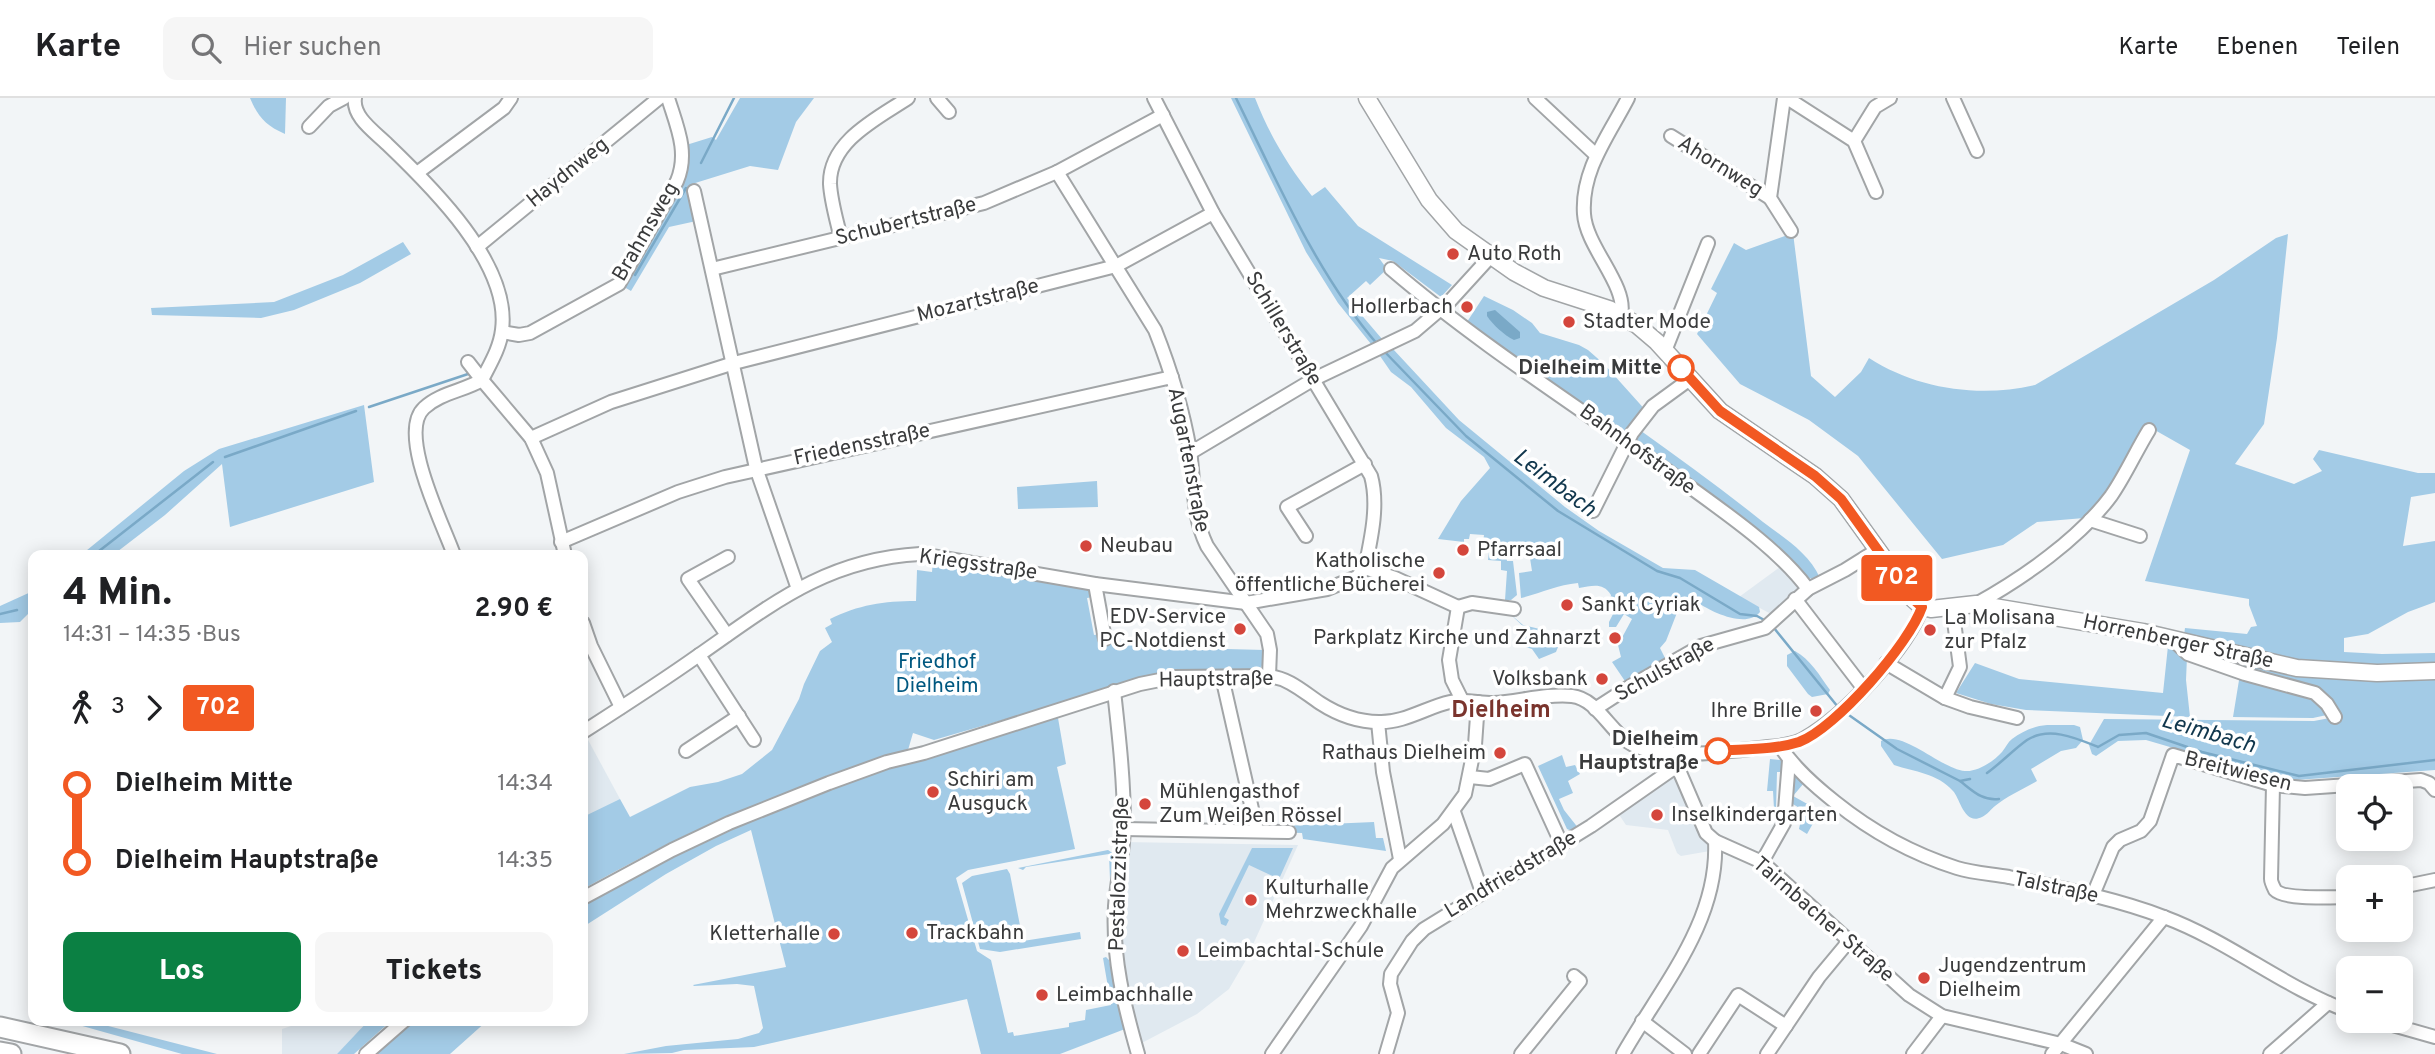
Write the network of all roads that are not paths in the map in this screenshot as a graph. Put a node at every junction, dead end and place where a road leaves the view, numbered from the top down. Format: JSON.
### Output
{"nodes":[{"id":1,"x":351,"y":98,"type":"edge"},
{"id":2,"x":511,"y":98,"type":"edge"},
{"id":3,"x":659,"y":98,"type":"edge"},
{"id":4,"x":668,"y":98,"type":"edge"},
{"id":5,"x":908,"y":98,"type":"edge"},
{"id":6,"x":937,"y":98,"type":"edge"},
{"id":7,"x":1154,"y":98,"type":"edge"},
{"id":8,"x":1367,"y":98,"type":"edge"},
{"id":9,"x":1535,"y":98,"type":"edge"},
{"id":10,"x":1628,"y":98,"type":"edge"},
{"id":11,"x":1786,"y":98,"type":"edge"},
{"id":12,"x":1890,"y":98,"type":"edge"},
{"id":13,"x":1953,"y":98,"type":"edge"},
{"id":14,"x":949,"y":112,"type":"dead end"},
{"id":15,"x":1163,"y":115,"type":"junction"},
{"id":16,"x":309,"y":127,"type":"dead end"},
{"id":17,"x":1671,"y":136,"type":"dead end"},
{"id":18,"x":1854,"y":142,"type":"junction"},
{"id":19,"x":1977,"y":151,"type":"dead end"},
{"id":20,"x":1596,"y":155,"type":"junction"},
{"id":21,"x":1057,"y":172,"type":"junction"},
{"id":22,"x":418,"y":173,"type":"junction"},
{"id":23,"x":694,"y":191,"type":"dead end"},
{"id":24,"x":1876,"y":192,"type":"dead end"},
{"id":25,"x":1770,"y":198,"type":"junction"},
{"id":26,"x":1213,"y":213,"type":"junction"},
{"id":27,"x":1791,"y":230,"type":"dead end"},
{"id":28,"x":841,"y":239,"type":"junction"},
{"id":29,"x":1708,"y":243,"type":"dead end"},
{"id":30,"x":477,"y":247,"type":"junction"},
{"id":31,"x":1490,"y":257,"type":"junction"},
{"id":32,"x":1116,"y":266,"type":"junction"},
{"id":33,"x":712,"y":269,"type":"junction"},
{"id":34,"x":1391,"y":269,"type":"dead end"},
{"id":35,"x":1440,"y":311,"type":"junction"},
{"id":36,"x":1621,"y":315,"type":"junction"},
{"id":37,"x":502,"y":332,"type":"junction"},
{"id":38,"x":1665,"y":351,"type":"junction"},
{"id":39,"x":468,"y":362,"type":"dead end"},
{"id":40,"x":734,"y":363,"type":"junction"},
{"id":41,"x":1172,"y":377,"type":"junction"},
{"id":42,"x":1314,"y":379,"type":"junction"},
{"id":43,"x":1690,"y":379,"type":"junction"},
{"id":44,"x":482,"y":380,"type":"junction"},
{"id":45,"x":2149,"y":430,"type":"dead end"},
{"id":46,"x":531,"y":438,"type":"junction"},
{"id":47,"x":1626,"y":441,"type":"junction"},
{"id":48,"x":1190,"y":453,"type":"junction"},
{"id":49,"x":1365,"y":464,"type":"junction"},
{"id":50,"x":756,"y":468,"type":"junction"},
{"id":51,"x":1593,"y":512,"type":"dead end"},
{"id":52,"x":2090,"y":520,"type":"junction"},
{"id":53,"x":1306,"y":536,"type":"dead end"},
{"id":54,"x":2140,"y":536,"type":"dead end"},
{"id":55,"x":563,"y":549,"type":"edge"},
{"id":56,"x":452,"y":550,"type":"edge"},
{"id":57,"x":1877,"y":550,"type":"junction"},
{"id":58,"x":727,"y":557,"type":"dead end"},
{"id":59,"x":1365,"y":568,"type":"junction"},
{"id":60,"x":1095,"y":584,"type":"junction"},
{"id":61,"x":798,"y":589,"type":"junction"},
{"id":62,"x":1808,"y":589,"type":"junction"},
{"id":63,"x":1795,"y":599,"type":"junction"},
{"id":64,"x":1246,"y":603,"type":"junction"},
{"id":65,"x":1976,"y":604,"type":"junction"},
{"id":66,"x":1952,"y":606,"type":"junction"},
{"id":67,"x":1458,"y":607,"type":"junction"},
{"id":68,"x":1922,"y":607,"type":"junction"},
{"id":69,"x":1514,"y":609,"type":"dead end"},
{"id":70,"x":727,"y":635,"type":"junction"},
{"id":71,"x":2170,"y":637,"type":"junction"},
{"id":72,"x":1105,"y":639,"type":"dead end"},
{"id":73,"x":588,"y":650,"type":"edge"},
{"id":74,"x":699,"y":655,"type":"junction"},
{"id":75,"x":1886,"y":663,"type":"junction"},
{"id":76,"x":2435,"y":671,"type":"edge"},
{"id":77,"x":1269,"y":676,"type":"junction"},
{"id":78,"x":1222,"y":677,"type":"junction"},
{"id":79,"x":1864,"y":689,"type":"junction"},
{"id":80,"x":1114,"y":691,"type":"junction"},
{"id":81,"x":1945,"y":698,"type":"junction"},
{"id":82,"x":1462,"y":700,"type":"junction"},
{"id":83,"x":1478,"y":702,"type":"junction"},
{"id":84,"x":621,"y":708,"type":"junction"},
{"id":85,"x":1595,"y":709,"type":"junction"},
{"id":86,"x":739,"y":716,"type":"junction"},
{"id":87,"x":2335,"y":717,"type":"dead end"},
{"id":88,"x":2017,"y":718,"type":"dead end"},
{"id":89,"x":1378,"y":722,"type":"junction"},
{"id":90,"x":588,"y":729,"type":"edge"},
{"id":91,"x":754,"y":740,"type":"dead end"},
{"id":92,"x":1780,"y":746,"type":"junction"},
{"id":93,"x":686,"y":751,"type":"dead end"},
{"id":94,"x":1675,"y":760,"type":"junction"},
{"id":95,"x":1789,"y":760,"type":"junction"},
{"id":96,"x":1470,"y":777,"type":"junction"},
{"id":97,"x":2273,"y":785,"type":"junction"},
{"id":98,"x":2432,"y":787,"type":"edge"},
{"id":99,"x":1454,"y":811,"type":"junction"},
{"id":100,"x":1124,"y":829,"type":"junction"},
{"id":101,"x":1258,"y":831,"type":"junction"},
{"id":102,"x":1289,"y":832,"type":"dead end"},
{"id":103,"x":1715,"y":841,"type":"junction"},
{"id":104,"x":1562,"y":845,"type":"junction"},
{"id":105,"x":1399,"y":859,"type":"junction"},
{"id":106,"x":1762,"y":862,"type":"junction"},
{"id":107,"x":2435,"y":880,"type":"edge"},
{"id":108,"x":2413,"y":885,"type":"edge"},
{"id":109,"x":1482,"y":892,"type":"junction"},
{"id":110,"x":588,"y":895,"type":"edge"},
{"id":111,"x":2093,"y":895,"type":"junction"},
{"id":112,"x":2336,"y":898,"type":"edge"},
{"id":113,"x":2164,"y":917,"type":"junction"},
{"id":114,"x":1849,"y":941,"type":"junction"},
{"id":115,"x":1574,"y":976,"type":"dead end"},
{"id":116,"x":2328,"y":1003,"type":"junction"},
{"id":117,"x":2336,"y":1006,"type":"edge"},
{"id":118,"x":1942,"y":1016,"type":"junction"},
{"id":119,"x":1642,"y":1021,"type":"junction"},
{"id":120,"x":398,"y":1026,"type":"edge"},
{"id":121,"x":1786,"y":1026,"type":"junction"},
{"id":122,"x":0,"y":1027,"type":"edge"},
{"id":123,"x":2413,"y":1031,"type":"edge"},
{"id":124,"x":2435,"y":1037,"type":"edge"},
{"id":125,"x":2061,"y":1044,"type":"junction"},
{"id":126,"x":0,"y":1052,"type":"edge"},
{"id":127,"x":11,"y":1054,"type":"edge"},
{"id":128,"x":120,"y":1054,"type":"edge"},
{"id":129,"x":366,"y":1054,"type":"edge"},
{"id":130,"x":1138,"y":1054,"type":"edge"},
{"id":131,"x":1272,"y":1054,"type":"edge"},
{"id":132,"x":1386,"y":1054,"type":"edge"},
{"id":133,"x":1521,"y":1054,"type":"edge"},
{"id":134,"x":1623,"y":1054,"type":"edge"},
{"id":135,"x":1685,"y":1054,"type":"edge"},
{"id":136,"x":1699,"y":1054,"type":"edge"},
{"id":137,"x":1768,"y":1054,"type":"edge"},
{"id":138,"x":1913,"y":1054,"type":"edge"},
{"id":139,"x":2052,"y":1054,"type":"edge"},
{"id":140,"x":2086,"y":1054,"type":"edge"},
{"id":141,"x":2270,"y":1054,"type":"edge"}],
"edges":[{"from":1,"to":16,"type":"street"},
{"from":1,"to":22,"type":"street"},
{"from":2,"to":22,"type":"street"},
{"from":3,"to":30,"type":"street","name":"Haydnweg"},
{"from":4,"to":37,"type":"street","name":"Brahmsweg"},
{"from":5,"to":28,"type":"street"},
{"from":6,"to":14,"type":"street"},
{"from":7,"to":15,"type":"street","name":"Schillerstraße"},
{"from":8,"to":31,"type":"main road"},
{"from":9,"to":20,"type":"street"},
{"from":10,"to":20,"type":"street"},
{"from":11,"to":18,"type":"street"},
{"from":11,"to":25,"type":"street"},
{"from":12,"to":18,"type":"street"},
{"from":13,"to":19,"type":"street"},
{"from":15,"to":21,"type":"street","name":"Schubertstraße"},
{"from":15,"to":26,"type":"street","name":"Schillerstraße"},
{"from":17,"to":25,"type":"street","name":"Ahornweg"},
{"from":18,"to":24,"type":"street"},
{"from":20,"to":36,"type":"street"},
{"from":21,"to":28,"type":"street","name":"Schubertstraße"},
{"from":21,"to":32,"type":"street","name":"Augartenstraße"},
{"from":22,"to":30,"type":"street"},
{"from":23,"to":33,"type":"street"},
{"from":25,"to":27,"type":"street"},
{"from":26,"to":32,"type":"street","name":"Mozartstraße"},
{"from":26,"to":42,"type":"street","name":"Schillerstraße"},
{"from":28,"to":33,"type":"street","name":"Schubertstraße"},
{"from":29,"to":38,"type":"street"},
{"from":30,"to":37,"type":"street"},
{"from":31,"to":35,"type":"street"},
{"from":31,"to":36,"type":"main road"},
{"from":32,"to":40,"type":"street","name":"Mozartstraße"},
{"from":32,"to":41,"type":"street","name":"Augartenstraße"},
{"from":33,"to":40,"type":"street"},
{"from":34,"to":35,"type":"street","name":"Bahnhofstraße"},
{"from":35,"to":42,"type":"street"},
{"from":35,"to":47,"type":"street","name":"Bahnhofstraße"},
{"from":36,"to":38,"type":"main road"},
{"from":37,"to":44,"type":"street"},
{"from":38,"to":43,"type":"main road"},
{"from":39,"to":44,"type":"street"},
{"from":40,"to":46,"type":"street","name":"Mozartstraße"},
{"from":40,"to":50,"type":"street"},
{"from":41,"to":48,"type":"street","name":"Augartenstraße"},
{"from":41,"to":50,"type":"street","name":"Friedensstraße"},
{"from":42,"to":48,"type":"street"},
{"from":42,"to":49,"type":"street","name":"Schillerstraße"},
{"from":43,"to":47,"type":"street"},
{"from":43,"to":57,"type":"main road"},
{"from":44,"to":46,"type":"street"},
{"from":44,"to":56,"type":"street"},
{"from":45,"to":52,"type":"street"},
{"from":46,"to":55,"type":"street"},
{"from":47,"to":51,"type":"street"},
{"from":47,"to":62,"type":"street","name":"Bahnhofstraße"},
{"from":48,"to":64,"type":"street","name":"Augartenstraße"},
{"from":49,"to":53,"type":"street"},
{"from":49,"to":59,"type":"street","name":"Schillerstraße"},
{"from":50,"to":55,"type":"street","name":"Friedensstraße"},
{"from":50,"to":61,"type":"street"},
{"from":52,"to":54,"type":"street"},
{"from":52,"to":65,"type":"street"},
{"from":57,"to":62,"type":"street","name":"Schulstraße"},
{"from":57,"to":68,"type":"main road"},
{"from":58,"to":70,"type":"street"},
{"from":59,"to":64,"type":"street"},
{"from":59,"to":67,"type":"street"},
{"from":60,"to":61,"type":"street","name":"Kriegsstraße"},
{"from":60,"to":64,"type":"street","name":"Kriegsstraße"},
{"from":60,"to":72,"type":"street"},
{"from":61,"to":70,"type":"street","name":"Kriegsstraße"},
{"from":62,"to":63,"type":"street","name":"Schulstraße"},
{"from":63,"to":79,"type":"street"},
{"from":63,"to":85,"type":"street","name":"Schulstraße"},
{"from":64,"to":77,"type":"street","name":"Augartenstraße"},
{"from":65,"to":66,"type":"main road","name":"Horrenberger Straße"},
{"from":65,"to":71,"type":"main road","name":"Horrenberger Straße"},
{"from":66,"to":68,"type":"main road","name":"Horrenberger Straße"},
{"from":66,"to":81,"type":"street"},
{"from":67,"to":69,"type":"street"},
{"from":67,"to":82,"type":"street"},
{"from":68,"to":75,"type":"street","name":"Hauptstraße"},
{"from":70,"to":74,"type":"street","name":"Kriegsstraße"},
{"from":71,"to":76,"type":"main road","name":"Horrenberger Straße"},
{"from":71,"to":87,"type":"street"},
{"from":73,"to":84,"type":"street"},
{"from":74,"to":84,"type":"street","name":"Kriegsstraße"},
{"from":74,"to":86,"type":"street"},
{"from":75,"to":79,"type":"street","name":"Hauptstraße"},
{"from":75,"to":81,"type":"street"},
{"from":77,"to":78,"type":"street","name":"Hauptstraße"},
{"from":77,"to":89,"type":"street","name":"Hauptstraße"},
{"from":78,"to":80,"type":"street","name":"Hauptstraße"},
{"from":78,"to":101,"type":"street"},
{"from":79,"to":92,"type":"street","name":"Hauptstraße"},
{"from":80,"to":100,"type":"street","name":"Pestalozzistraße"},
{"from":80,"to":110,"type":"street","name":"Hauptstraße"},
{"from":81,"to":88,"type":"street"},
{"from":82,"to":83,"type":"street","name":"Hauptstraße"},
{"from":82,"to":89,"type":"street","name":"Hauptstraße"},
{"from":83,"to":85,"type":"street","name":"Hauptstraße"},
{"from":83,"to":96,"type":"street"},
{"from":84,"to":90,"type":"street","name":"Kriegsstraße"},
{"from":85,"to":94,"type":"street","name":"Hauptstraße"},
{"from":86,"to":91,"type":"street"},
{"from":86,"to":93,"type":"street"},
{"from":89,"to":105,"type":"street"},
{"from":92,"to":94,"type":"street","name":"Hauptstraße"},
{"from":92,"to":95,"type":"street","name":"Talstraße"},
{"from":94,"to":103,"type":"street"},
{"from":94,"to":104,"type":"street","name":"Landfriedstraße"},
{"from":95,"to":106,"type":"street"},
{"from":95,"to":111,"type":"street","name":"Talstraße"},
{"from":96,"to":99,"type":"street"},
{"from":96,"to":104,"type":"street"},
{"from":97,"to":98,"type":"street","name":"Breitwiesen"},
{"from":97,"to":111,"type":"street","name":"Breitwiesen"},
{"from":97,"to":112,"type":"street"},
{"from":99,"to":105,"type":"street"},
{"from":99,"to":109,"type":"street"},
{"from":100,"to":101,"type":"street"},
{"from":100,"to":130,"type":"street","name":"Pestalozzistraße"},
{"from":101,"to":102,"type":"street"},
{"from":103,"to":106,"type":"street","name":"Tairnbacher Straße"},
{"from":103,"to":119,"type":"street"},
{"from":104,"to":109,"type":"street","name":"Landfriedstraße"},
{"from":105,"to":131,"type":"street"},
{"from":106,"to":114,"type":"street","name":"Tairnbacher Straße"},
{"from":107,"to":108,"type":"street"},
{"from":109,"to":132,"type":"street","name":"Landfriedstraße"},
{"from":111,"to":113,"type":"street","name":"Talstraße"},
{"from":113,"to":116,"type":"street","name":"Talstraße"},
{"from":113,"to":125,"type":"street"},
{"from":114,"to":118,"type":"street","name":"Tairnbacher Straße"},
{"from":114,"to":121,"type":"street"},
{"from":115,"to":133,"type":"street"},
{"from":116,"to":117,"type":"street","name":"Talstraße"},
{"from":116,"to":141,"type":"street"},
{"from":118,"to":125,"type":"street","name":"Tairnbacher Straße"},
{"from":118,"to":138,"type":"street"},
{"from":119,"to":134,"type":"street"},
{"from":119,"to":135,"type":"street"},
{"from":120,"to":129,"type":"street"},
{"from":121,"to":136,"type":"street"},
{"from":121,"to":137,"type":"street"},
{"from":122,"to":128,"type":"highway"},
{"from":123,"to":124,"type":"street"},
{"from":125,"to":139,"type":"street"},
{"from":125,"to":140,"type":"street","name":"Tairnbacher Straße"},
{"from":126,"to":127,"type":"highway"}]}
